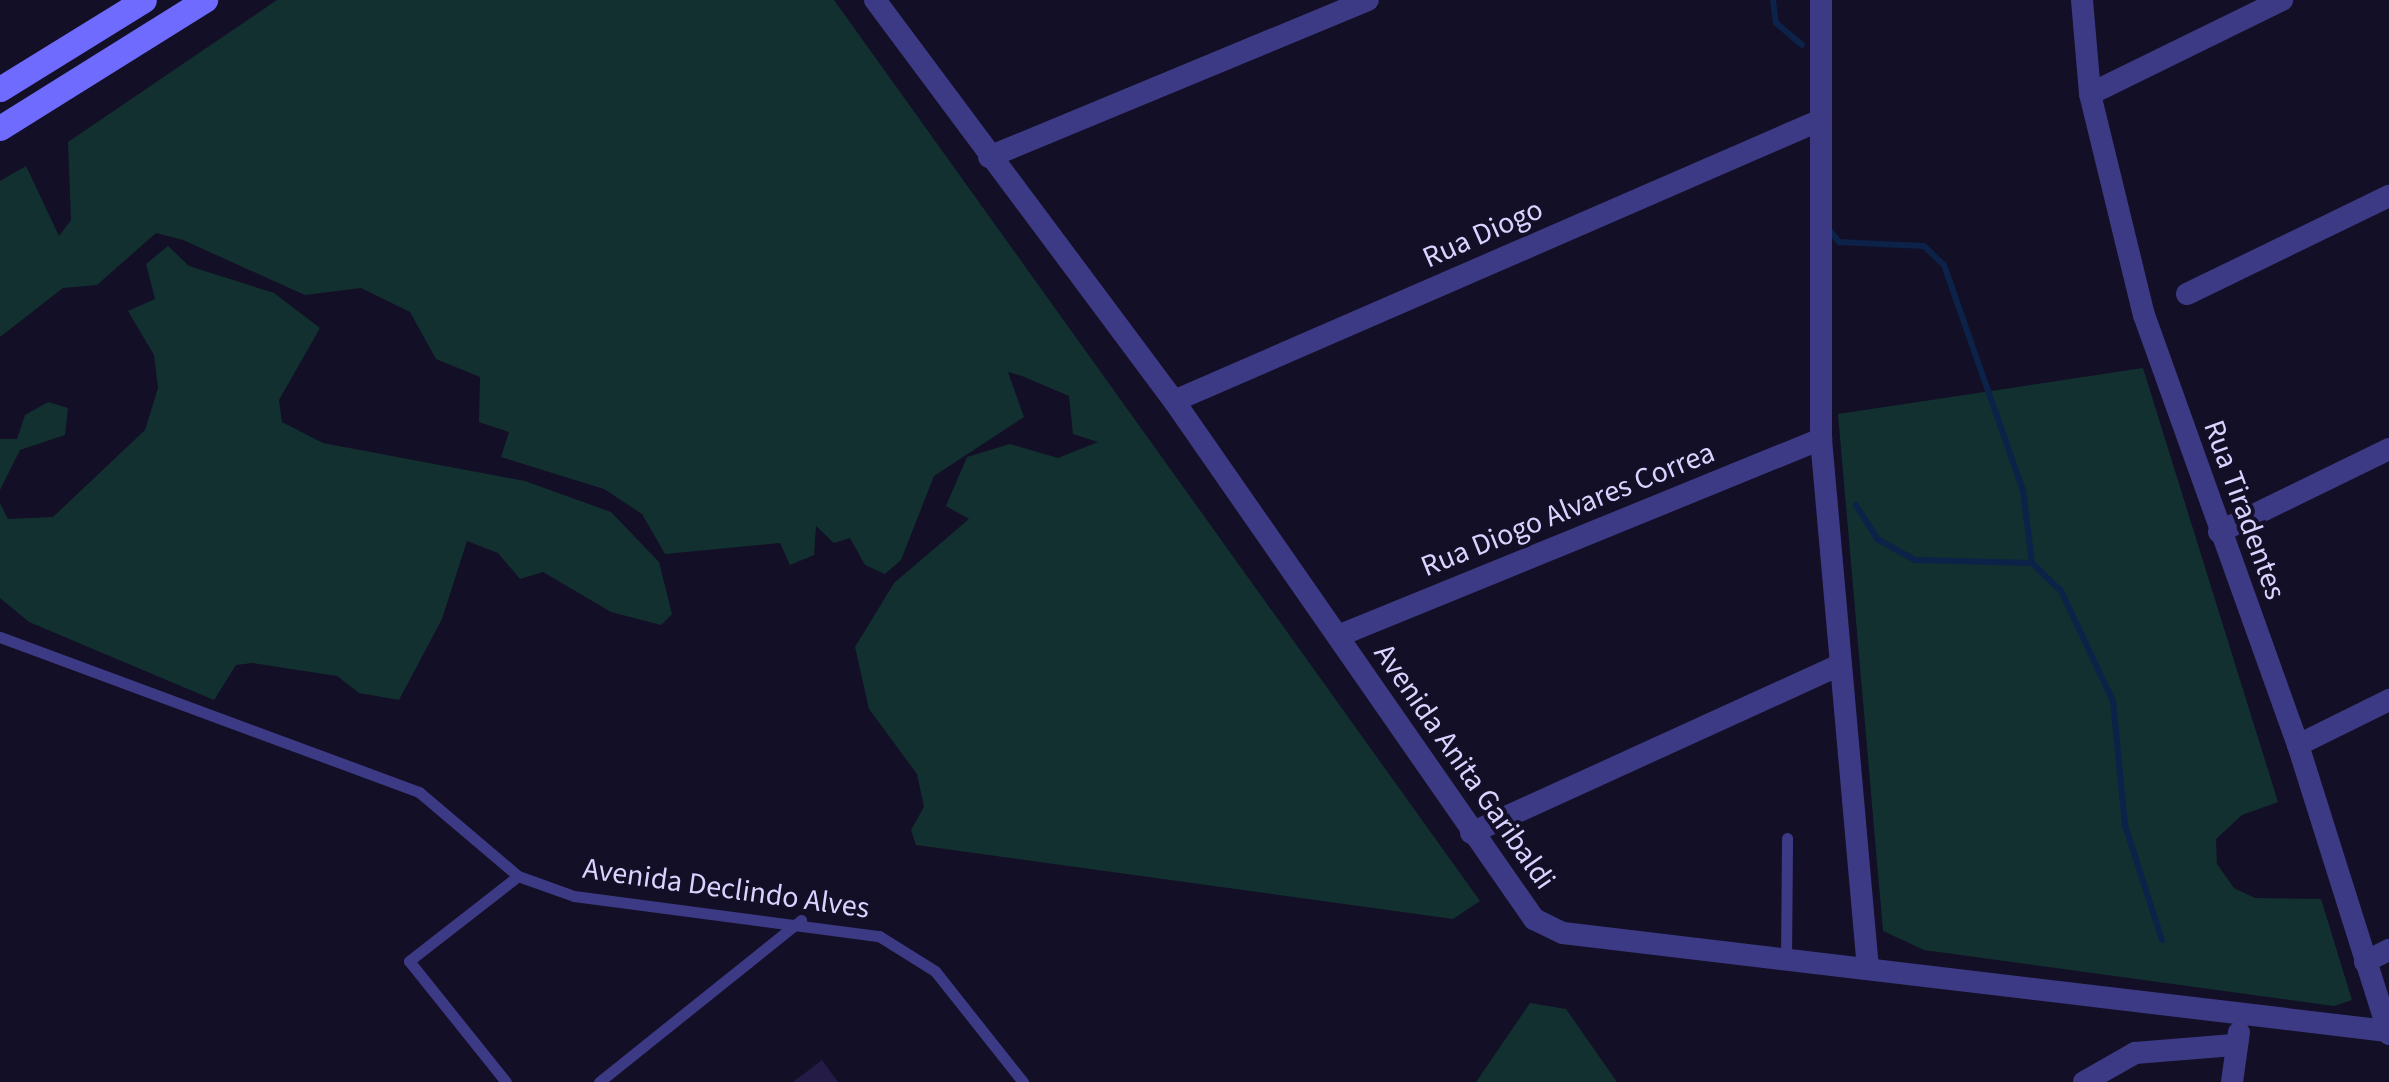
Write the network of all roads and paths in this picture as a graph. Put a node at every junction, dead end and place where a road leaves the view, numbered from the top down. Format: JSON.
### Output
{"nodes":[{"id":1,"x":144,"y":0,"type":"edge"},
{"id":2,"x":206,"y":0,"type":"edge"},
{"id":3,"x":875,"y":0,"type":"edge"},
{"id":4,"x":1368,"y":0,"type":"edge"},
{"id":5,"x":1822,"y":0,"type":"edge"},
{"id":6,"x":2082,"y":0,"type":"edge"},
{"id":7,"x":2282,"y":0,"type":"edge"},
{"id":8,"x":0,"y":89,"type":"edge"},
{"id":9,"x":2090,"y":94,"type":"junction"},
{"id":10,"x":1816,"y":122,"type":"junction"},
{"id":11,"x":0,"y":128,"type":"edge"},
{"id":12,"x":989,"y":157,"type":"junction"},
{"id":13,"x":2389,"y":196,"type":"edge"},
{"id":14,"x":2187,"y":294,"type":"dead end"},
{"id":15,"x":1174,"y":401,"type":"junction"},
{"id":16,"x":1821,"y":439,"type":"junction"},
{"id":17,"x":2389,"y":449,"type":"edge"},
{"id":18,"x":2218,"y":532,"type":"junction"},
{"id":19,"x":1338,"y":636,"type":"junction"},
{"id":20,"x":0,"y":637,"type":"edge"},
{"id":21,"x":1839,"y":664,"type":"junction"},
{"id":22,"x":2389,"y":700,"type":"edge"},
{"id":23,"x":2298,"y":745,"type":"junction"},
{"id":24,"x":1472,"y":833,"type":"junction"},
{"id":25,"x":1787,"y":838,"type":"dead end"},
{"id":26,"x":518,"y":876,"type":"junction"},
{"id":27,"x":801,"y":920,"type":"junction"},
{"id":28,"x":2389,"y":950,"type":"edge"},
{"id":29,"x":1786,"y":959,"type":"junction"},
{"id":30,"x":2365,"y":962,"type":"junction"},
{"id":31,"x":1868,"y":969,"type":"junction"},
{"id":32,"x":2244,"y":1014,"type":"junction"},
{"id":33,"x":2388,"y":1033,"type":"edge"},
{"id":34,"x":2234,"y":1045,"type":"junction"},
{"id":35,"x":506,"y":1082,"type":"edge"},
{"id":36,"x":599,"y":1082,"type":"edge"},
{"id":37,"x":1023,"y":1082,"type":"edge"},
{"id":38,"x":2084,"y":1082,"type":"edge"},
{"id":39,"x":2232,"y":1082,"type":"edge"}],
"edges":[{"from":1,"to":8,"type":"main road"},
{"from":2,"to":11,"type":"main road"},
{"from":3,"to":12,"type":"street","name":"Avenida Anita Garibaldi"},
{"from":4,"to":12,"type":"street"},
{"from":5,"to":10,"type":"street"},
{"from":6,"to":9,"type":"street","name":"Rua Tiradentes"},
{"from":7,"to":9,"type":"street"},
{"from":9,"to":18,"type":"street","name":"Rua Tiradentes"},
{"from":10,"to":15,"type":"street","name":"Rua Diogo"},
{"from":10,"to":16,"type":"street"},
{"from":12,"to":15,"type":"street","name":"Avenida Anita Garibaldi"},
{"from":13,"to":14,"type":"street"},
{"from":15,"to":19,"type":"street","name":"Avenida Anita Garibaldi"},
{"from":16,"to":19,"type":"street","name":"Rua Diogo Alvares Correa"},
{"from":16,"to":21,"type":"street"},
{"from":17,"to":18,"type":"street"},
{"from":18,"to":23,"type":"street","name":"Rua Tiradentes"},
{"from":19,"to":24,"type":"street","name":"Avenida Anita Garibaldi"},
{"from":20,"to":26,"type":"lane","name":"Avenida Declindo Alves"},
{"from":21,"to":24,"type":"street"},
{"from":21,"to":31,"type":"street"},
{"from":22,"to":23,"type":"street"},
{"from":23,"to":30,"type":"street","name":"Rua Tiradentes"},
{"from":24,"to":29,"type":"street","name":"Avenida Anita Garibaldi"},
{"from":25,"to":29,"type":"lane"},
{"from":26,"to":27,"type":"lane","name":"Avenida Declindo Alves"},
{"from":26,"to":35,"type":"lane"},
{"from":27,"to":36,"type":"lane"},
{"from":27,"to":37,"type":"lane","name":"Avenida Declindo Alves"},
{"from":28,"to":30,"type":"street"},
{"from":29,"to":31,"type":"street","name":"Avenida Anita Garibaldi"},
{"from":30,"to":33,"type":"street","name":"Rua Tiradentes"},
{"from":31,"to":32,"type":"street","name":"Avenida Anita Garibaldi"},
{"from":32,"to":33,"type":"street","name":"Avenida Anita Garibaldi"},
{"from":32,"to":34,"type":"street"},
{"from":34,"to":38,"type":"street"},
{"from":34,"to":39,"type":"street"}]}
